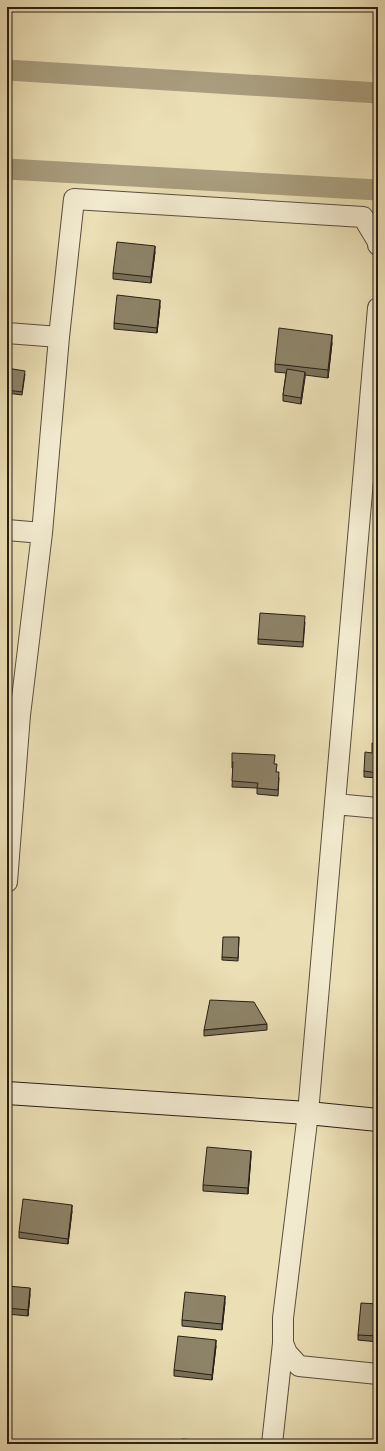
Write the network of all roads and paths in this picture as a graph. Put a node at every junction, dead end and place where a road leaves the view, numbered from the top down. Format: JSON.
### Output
{"nodes":[{"id":1,"x":378,"y":246,"type":"edge"},
{"id":2,"x":378,"y":317,"type":"edge"},
{"id":3,"x":7,"y":333,"type":"edge"},
{"id":4,"x":59,"y":338,"type":"junction"},
{"id":5,"x":7,"y":530,"type":"edge"},
{"id":6,"x":42,"y":533,"type":"junction"},
{"id":7,"x":13,"y":714,"type":"edge"},
{"id":8,"x":335,"y":804,"type":"junction"},
{"id":9,"x":378,"y":808,"type":"edge"},
{"id":10,"x":7,"y":882,"type":"edge"},
{"id":11,"x":7,"y":1093,"type":"edge"},
{"id":12,"x":308,"y":1113,"type":"junction"},
{"id":13,"x":378,"y":1120,"type":"edge"},
{"id":14,"x":283,"y":1343,"type":"junction"},
{"id":15,"x":378,"y":1374,"type":"edge"},
{"id":16,"x":272,"y":1444,"type":"edge"}],
"edges":[{"from":1,"to":4,"type":"street"},
{"from":2,"to":8,"type":"street"},
{"from":3,"to":4,"type":"street"},
{"from":4,"to":6,"type":"street"},
{"from":5,"to":6,"type":"street"},
{"from":6,"to":7,"type":"street"},
{"from":7,"to":10,"type":"street"},
{"from":8,"to":9,"type":"street"},
{"from":8,"to":12,"type":"street"},
{"from":11,"to":12,"type":"street"},
{"from":12,"to":13,"type":"street"},
{"from":12,"to":14,"type":"street"},
{"from":14,"to":15,"type":"street"},
{"from":14,"to":16,"type":"street"}]}
